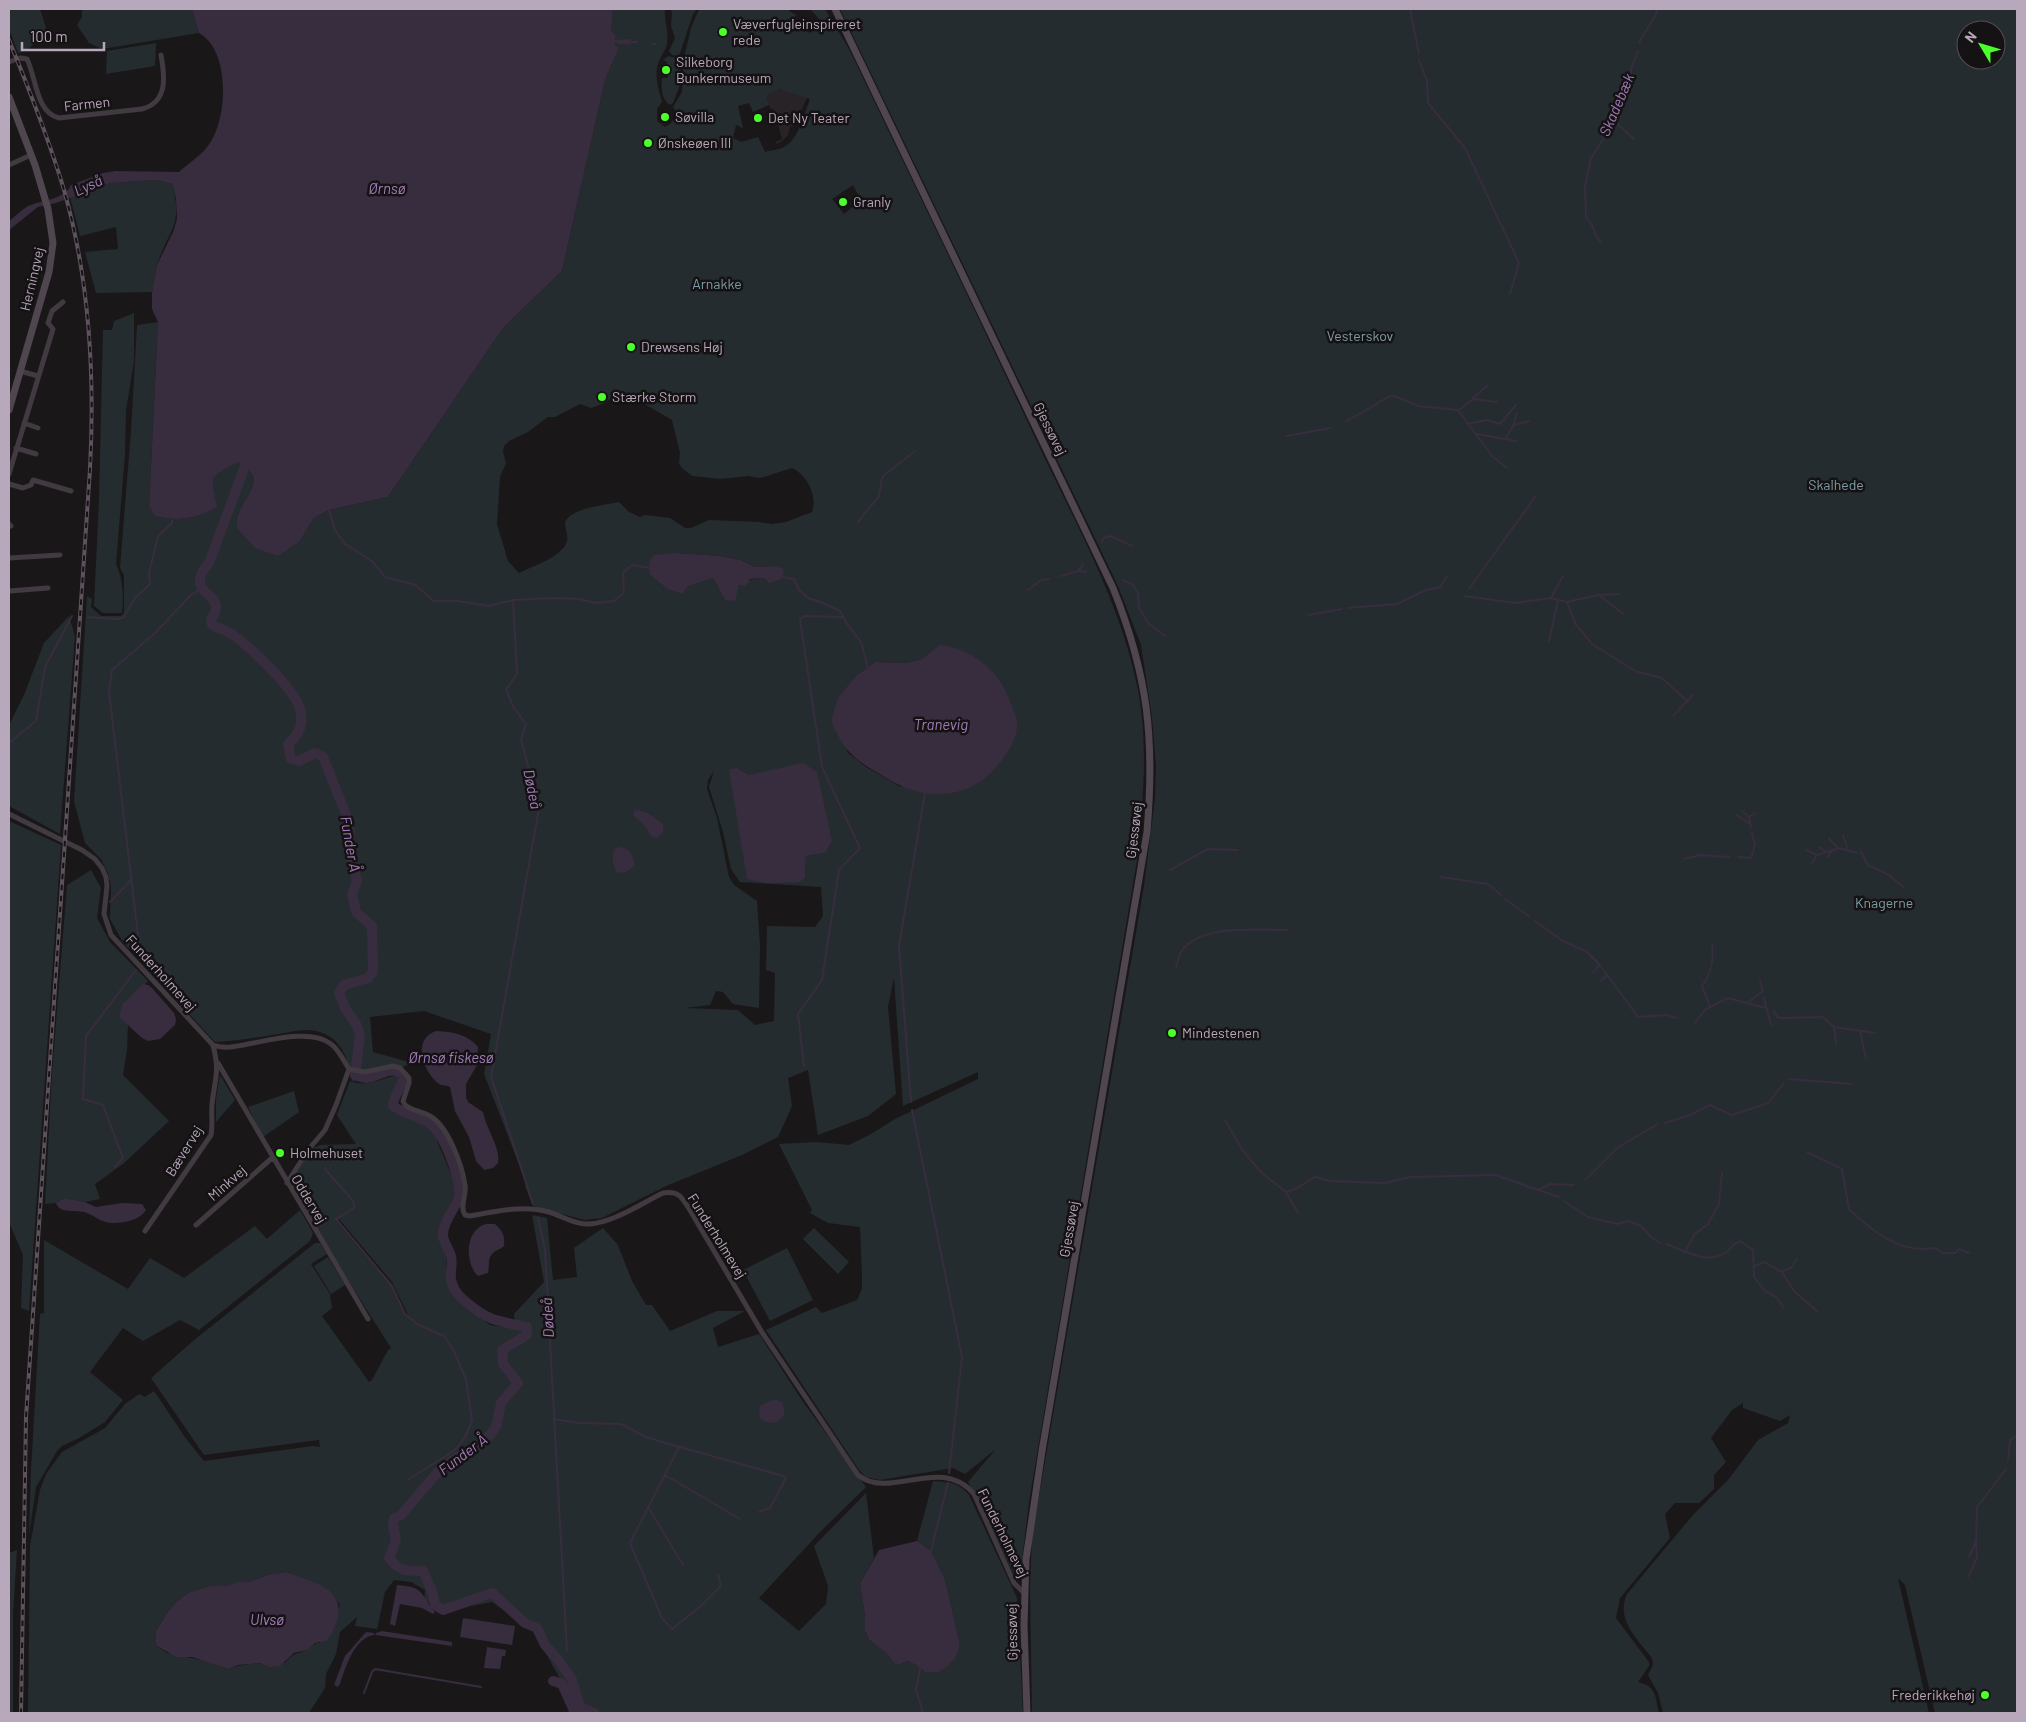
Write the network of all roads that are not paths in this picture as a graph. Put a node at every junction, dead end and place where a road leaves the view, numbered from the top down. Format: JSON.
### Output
{"nodes":[{"id":1,"x":835,"y":9,"type":"edge"},
{"id":2,"x":160,"y":55,"type":"dead end"},
{"id":3,"x":9,"y":62,"type":"edge"},
{"id":4,"x":9,"y":97,"type":"edge"},
{"id":5,"x":12,"y":113,"type":"edge"},
{"id":6,"x":31,"y":154,"type":"junction"},
{"id":7,"x":9,"y":165,"type":"edge"},
{"id":8,"x":64,"y":302,"type":"dead end"},
{"id":9,"x":20,"y":371,"type":"junction"},
{"id":10,"x":38,"y":376,"type":"junction"},
{"id":11,"x":9,"y":410,"type":"edge"},
{"id":12,"x":24,"y":424,"type":"junction"},
{"id":13,"x":38,"y":428,"type":"dead end"},
{"id":14,"x":16,"y":448,"type":"junction"},
{"id":15,"x":36,"y":454,"type":"dead end"},
{"id":16,"x":9,"y":474,"type":"edge"},
{"id":17,"x":9,"y":484,"type":"edge"},
{"id":18,"x":71,"y":491,"type":"dead end"},
{"id":19,"x":60,"y":555,"type":"dead end"},
{"id":20,"x":9,"y":558,"type":"edge"},
{"id":21,"x":48,"y":588,"type":"dead end"},
{"id":22,"x":9,"y":591,"type":"edge"},
{"id":23,"x":9,"y":814,"type":"edge"},
{"id":24,"x":212,"y":1045,"type":"junction"},
{"id":25,"x":218,"y":1063,"type":"junction"},
{"id":26,"x":349,"y":1069,"type":"junction"},
{"id":27,"x":272,"y":1158,"type":"junction"},
{"id":28,"x":287,"y":1183,"type":"junction"},
{"id":29,"x":196,"y":1226,"type":"dead end"},
{"id":30,"x":145,"y":1231,"type":"dead end"},
{"id":31,"x":368,"y":1319,"type":"dead end"},
{"id":32,"x":1023,"y":1592,"type":"junction"},
{"id":33,"x":1027,"y":1713,"type":"edge"}],
"edges":[{"from":1,"to":32,"type":"street","name":"Gjessøvej"},
{"from":2,"to":3,"type":"street","name":"Farmen"},
{"from":4,"to":5,"type":"street","name":"Herningvej"},
{"from":5,"to":6,"type":"street","name":"Herningvej"},
{"from":6,"to":7,"type":"street"},
{"from":6,"to":9,"type":"street","name":"Herningvej"},
{"from":8,"to":10,"type":"street"},
{"from":9,"to":10,"type":"street"},
{"from":9,"to":11,"type":"street","name":"Herningvej"},
{"from":10,"to":12,"type":"street"},
{"from":12,"to":13,"type":"street"},
{"from":12,"to":14,"type":"street"},
{"from":14,"to":15,"type":"street"},
{"from":14,"to":16,"type":"street"},
{"from":17,"to":18,"type":"street"},
{"from":19,"to":20,"type":"street"},
{"from":21,"to":22,"type":"street"},
{"from":23,"to":24,"type":"street","name":"Funderholmevej"},
{"from":24,"to":25,"type":"street","name":"Bævervej"},
{"from":24,"to":26,"type":"street"},
{"from":25,"to":27,"type":"street","name":"Oddervej"},
{"from":25,"to":30,"type":"street","name":"Bævervej"},
{"from":26,"to":28,"type":"street"},
{"from":26,"to":32,"type":"street","name":"Funderholmevej"},
{"from":27,"to":28,"type":"street","name":"Oddervej"},
{"from":27,"to":29,"type":"street","name":"Minkvej"},
{"from":28,"to":31,"type":"street","name":"Oddervej"},
{"from":32,"to":33,"type":"street","name":"Gjessøvej"}]}
